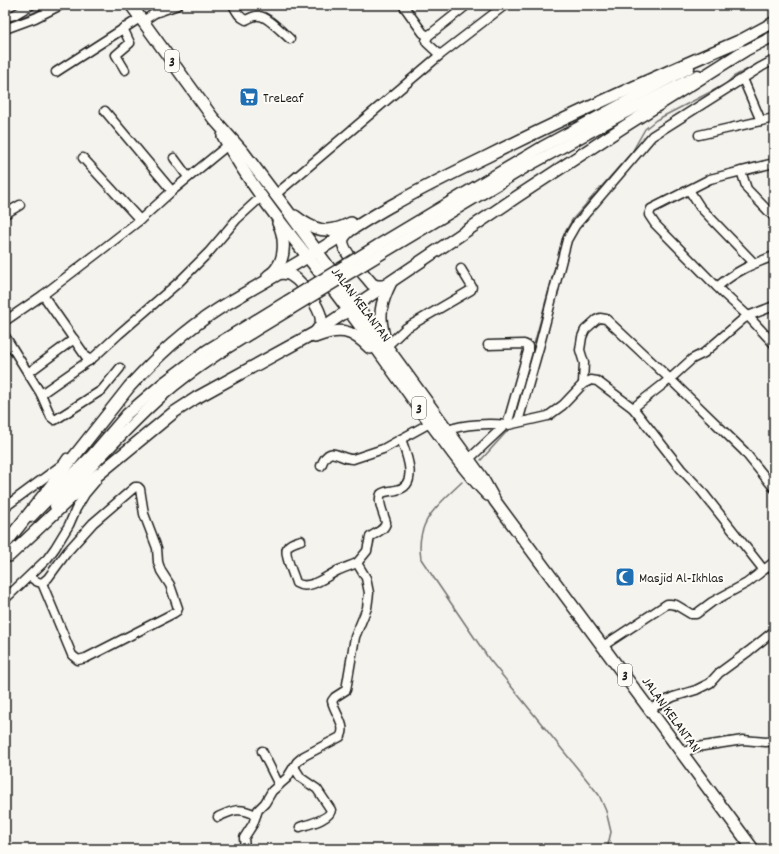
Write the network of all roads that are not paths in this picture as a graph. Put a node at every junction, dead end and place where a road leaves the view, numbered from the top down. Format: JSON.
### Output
{"nodes":[{"id":1,"x":61,"y":5,"type":"edge"},
{"id":2,"x":131,"y":5,"type":"edge"},
{"id":3,"x":178,"y":5,"type":"edge"},
{"id":4,"x":233,"y":5,"type":"edge"},
{"id":5,"x":404,"y":5,"type":"edge"},
{"id":6,"x":467,"y":5,"type":"edge"},
{"id":7,"x":505,"y":5,"type":"edge"},
{"id":8,"x":32,"y":11,"type":"edge"},
{"id":9,"x":5,"y":17,"type":"edge"},
{"id":10,"x":142,"y":19,"type":"junction"},
{"id":11,"x":774,"y":22,"type":"edge"},
{"id":12,"x":123,"y":28,"type":"junction"},
{"id":13,"x":5,"y":29,"type":"edge"},
{"id":14,"x":774,"y":36,"type":"edge"},
{"id":15,"x":290,"y":39,"type":"dead end"},
{"id":16,"x":428,"y":39,"type":"junction"},
{"id":17,"x":739,"y":41,"type":"junction"},
{"id":18,"x":744,"y":51,"type":"junction"},
{"id":19,"x":438,"y":54,"type":"junction"},
{"id":20,"x":774,"y":60,"type":"edge"},
{"id":21,"x":125,"y":70,"type":"dead end"},
{"id":22,"x":56,"y":72,"type":"dead end"},
{"id":23,"x":744,"y":79,"type":"junction"},
{"id":24,"x":105,"y":111,"type":"dead end"},
{"id":25,"x":213,"y":118,"type":"junction"},
{"id":26,"x":774,"y":118,"type":"edge"},
{"id":27,"x":760,"y":121,"type":"junction"},
{"id":28,"x":699,"y":135,"type":"dead end"},
{"id":29,"x":228,"y":145,"type":"junction"},
{"id":30,"x":83,"y":158,"type":"dead end"},
{"id":31,"x":174,"y":158,"type":"dead end"},
{"id":32,"x":774,"y":163,"type":"edge"},
{"id":33,"x":741,"y":171,"type":"junction"},
{"id":34,"x":188,"y":177,"type":"junction"},
{"id":35,"x":688,"y":190,"type":"junction"},
{"id":36,"x":172,"y":191,"type":"junction"},
{"id":37,"x":275,"y":195,"type":"junction"},
{"id":38,"x":264,"y":200,"type":"junction"},
{"id":39,"x":395,"y":203,"type":"junction"},
{"id":40,"x":20,"y":205,"type":"dead end"},
{"id":41,"x":287,"y":210,"type":"junction"},
{"id":42,"x":772,"y":213,"type":"edge"},
{"id":43,"x":5,"y":214,"type":"edge"},
{"id":44,"x":140,"y":220,"type":"junction"},
{"id":45,"x":350,"y":230,"type":"junction"},
{"id":46,"x":380,"y":249,"type":"junction"},
{"id":47,"x":313,"y":254,"type":"junction"},
{"id":48,"x":774,"y":256,"type":"edge"},
{"id":49,"x":754,"y":263,"type":"junction"},
{"id":50,"x":461,"y":270,"type":"dead end"},
{"id":51,"x":280,"y":273,"type":"junction"},
{"id":52,"x":388,"y":283,"type":"junction"},
{"id":53,"x":717,"y":286,"type":"junction"},
{"id":54,"x":246,"y":293,"type":"junction"},
{"id":55,"x":43,"y":295,"type":"junction"},
{"id":56,"x":289,"y":305,"type":"junction"},
{"id":57,"x":774,"y":306,"type":"edge"},
{"id":58,"x":352,"y":307,"type":"junction"},
{"id":59,"x":748,"y":316,"type":"junction"},
{"id":60,"x":5,"y":321,"type":"edge"},
{"id":61,"x":316,"y":332,"type":"junction"},
{"id":62,"x":5,"y":336,"type":"edge"},
{"id":63,"x":74,"y":340,"type":"junction"},
{"id":64,"x":296,"y":344,"type":"junction"},
{"id":65,"x":774,"y":344,"type":"edge"},
{"id":66,"x":488,"y":345,"type":"dead end"},
{"id":67,"x":387,"y":346,"type":"junction"},
{"id":68,"x":89,"y":361,"type":"junction"},
{"id":69,"x":390,"y":367,"type":"junction"},
{"id":70,"x":120,"y":368,"type":"dead end"},
{"id":71,"x":28,"y":373,"type":"junction"},
{"id":72,"x":670,"y":379,"type":"junction"},
{"id":73,"x":583,"y":384,"type":"junction"},
{"id":74,"x":42,"y":394,"type":"junction"},
{"id":75,"x":633,"y":408,"type":"junction"},
{"id":76,"x":104,"y":418,"type":"junction"},
{"id":77,"x":518,"y":422,"type":"junction"},
{"id":78,"x":430,"y":423,"type":"junction"},
{"id":79,"x":507,"y":425,"type":"junction"},
{"id":80,"x":448,"y":430,"type":"junction"},
{"id":81,"x":401,"y":438,"type":"junction"},
{"id":82,"x":469,"y":459,"type":"junction"},
{"id":83,"x":108,"y":466,"type":"junction"},
{"id":84,"x":321,"y":466,"type":"dead end"},
{"id":85,"x":774,"y":488,"type":"edge"},
{"id":86,"x":495,"y":501,"type":"junction"},
{"id":87,"x":5,"y":507,"type":"edge"},
{"id":88,"x":301,"y":540,"type":"dead end"},
{"id":89,"x":5,"y":544,"type":"edge"},
{"id":90,"x":7,"y":558,"type":"edge"},
{"id":91,"x":774,"y":562,"type":"edge"},
{"id":92,"x":357,"y":563,"type":"junction"},
{"id":93,"x":763,"y":569,"type":"junction"},
{"id":94,"x":30,"y":576,"type":"junction"},
{"id":95,"x":42,"y":583,"type":"junction"},
{"id":96,"x":5,"y":599,"type":"edge"},
{"id":97,"x":774,"y":631,"type":"edge"},
{"id":98,"x":603,"y":646,"type":"junction"},
{"id":99,"x":650,"y":709,"type":"junction"},
{"id":100,"x":774,"y":741,"type":"edge"},
{"id":101,"x":262,"y":751,"type":"dead end"},
{"id":102,"x":682,"y":753,"type":"junction"},
{"id":103,"x":294,"y":767,"type":"junction"},
{"id":104,"x":279,"y":785,"type":"junction"},
{"id":105,"x":256,"y":815,"type":"junction"},
{"id":106,"x":218,"y":817,"type":"dead end"},
{"id":107,"x":300,"y":827,"type":"dead end"},
{"id":108,"x":245,"y":849,"type":"edge"},
{"id":109,"x":753,"y":849,"type":"edge"}],
"edges":[{"from":1,"to":8,"type":"street"},
{"from":2,"to":10,"type":"highway","name":"JALAN KELANTAN","number":"3"},
{"from":3,"to":10,"type":"street"},
{"from":4,"to":15,"type":"street"},
{"from":5,"to":16,"type":"street"},
{"from":6,"to":16,"type":"street"},
{"from":7,"to":19,"type":"street"},
{"from":8,"to":9,"type":"street"},
{"from":8,"to":13,"type":"street"},
{"from":10,"to":12,"type":"street"},
{"from":10,"to":25,"type":"highway","name":"JALAN KELANTAN","number":"3"},
{"from":11,"to":17,"type":"main road"},
{"from":12,"to":21,"type":"street"},
{"from":12,"to":22,"type":"street"},
{"from":14,"to":18,"type":"main road"},
{"from":16,"to":19,"type":"street"},
{"from":17,"to":39,"type":"highway"},
{"from":17,"to":46,"type":"main road"},
{"from":18,"to":46,"type":"main road"},
{"from":18,"to":52,"type":"highway"},
{"from":19,"to":37,"type":"street"},
{"from":20,"to":23,"type":"street"},
{"from":23,"to":27,"type":"street"},
{"from":23,"to":77,"type":"street"},
{"from":24,"to":36,"type":"street"},
{"from":25,"to":29,"type":"highway","name":"JALAN KELANTAN","number":"3"},
{"from":25,"to":37,"type":"highway","name":"JALAN KELANTAN","number":"3"},
{"from":26,"to":27,"type":"street"},
{"from":27,"to":28,"type":"street"},
{"from":29,"to":34,"type":"street"},
{"from":29,"to":38,"type":"highway","name":"JALAN KELANTAN","number":"3"},
{"from":30,"to":44,"type":"street"},
{"from":31,"to":34,"type":"street"},
{"from":32,"to":33,"type":"street"},
{"from":33,"to":35,"type":"street"},
{"from":33,"to":42,"type":"street"},
{"from":34,"to":36,"type":"street"},
{"from":35,"to":49,"type":"street"},
{"from":35,"to":53,"type":"street"},
{"from":36,"to":44,"type":"street"},
{"from":37,"to":41,"type":"highway","name":"JALAN KELANTAN","number":"3"},
{"from":38,"to":47,"type":"highway","name":"JALAN KELANTAN","number":"3"},
{"from":38,"to":54,"type":"highway"},
{"from":38,"to":68,"type":"street"},
{"from":39,"to":41,"type":"highway"},
{"from":39,"to":45,"type":"highway"},
{"from":40,"to":43,"type":"street"},
{"from":41,"to":47,"type":"highway","name":"JALAN KELANTAN","number":"3"},
{"from":44,"to":55,"type":"street"},
{"from":45,"to":47,"type":"highway"},
{"from":45,"to":52,"type":"highway"},
{"from":46,"to":56,"type":"main road","bridge":true},
{"from":47,"to":51,"type":"highway"},
{"from":47,"to":58,"type":"highway","name":"JALAN KELANTAN","number":"3"},
{"from":48,"to":49,"type":"street"},
{"from":49,"to":53,"type":"street"},
{"from":50,"to":67,"type":"street"},
{"from":51,"to":54,"type":"highway"},
{"from":51,"to":61,"type":"highway"},
{"from":52,"to":58,"type":"highway"},
{"from":52,"to":67,"type":"highway"},
{"from":53,"to":59,"type":"street"},
{"from":54,"to":76,"type":"highway"},
{"from":55,"to":60,"type":"street"},
{"from":55,"to":63,"type":"street"},
{"from":56,"to":89,"type":"main road"},
{"from":56,"to":90,"type":"main road"},
{"from":57,"to":59,"type":"street"},
{"from":58,"to":61,"type":"highway"},
{"from":58,"to":67,"type":"highway","name":"JALAN KELANTAN","number":"3"},
{"from":58,"to":69,"type":"highway","name":"JALAN KELANTAN","number":"3"},
{"from":59,"to":65,"type":"street"},
{"from":59,"to":72,"type":"street"},
{"from":61,"to":64,"type":"highway"},
{"from":62,"to":71,"type":"street"},
{"from":63,"to":68,"type":"street"},
{"from":63,"to":71,"type":"street"},
{"from":64,"to":69,"type":"highway"},
{"from":64,"to":83,"type":"highway"},
{"from":66,"to":79,"type":"street"},
{"from":67,"to":80,"type":"highway","name":"JALAN KELANTAN","number":"3"},
{"from":68,"to":74,"type":"street"},
{"from":69,"to":78,"type":"highway","name":"JALAN KELANTAN","number":"3"},
{"from":70,"to":74,"type":"street"},
{"from":71,"to":74,"type":"street"},
{"from":72,"to":73,"type":"street"},
{"from":72,"to":75,"type":"street"},
{"from":72,"to":85,"type":"street"},
{"from":73,"to":75,"type":"street"},
{"from":73,"to":77,"type":"street"},
{"from":75,"to":93,"type":"street"},
{"from":76,"to":87,"type":"street"},
{"from":76,"to":89,"type":"highway"},
{"from":77,"to":79,"type":"street"},
{"from":78,"to":81,"type":"street"},
{"from":78,"to":86,"type":"highway","name":"JALAN KELANTAN","number":"3"},
{"from":79,"to":80,"type":"street"},
{"from":79,"to":82,"type":"street"},
{"from":80,"to":82,"type":"highway","name":"JALAN KELANTAN","number":"3"},
{"from":81,"to":84,"type":"street"},
{"from":81,"to":92,"type":"street"},
{"from":82,"to":86,"type":"highway","name":"JALAN KELANTAN","number":"3"},
{"from":83,"to":90,"type":"highway"},
{"from":83,"to":94,"type":"street"},
{"from":86,"to":98,"type":"highway","name":"JALAN KELANTAN","number":"3"},
{"from":88,"to":92,"type":"street"},
{"from":91,"to":93,"type":"street"},
{"from":92,"to":103,"type":"street"},
{"from":93,"to":98,"type":"street"},
{"from":94,"to":95,"type":"street"},
{"from":94,"to":96,"type":"street"},
{"from":95,"to":95,"type":"street"},
{"from":97,"to":99,"type":"street"},
{"from":98,"to":99,"type":"highway","name":"JALAN KELANTAN","number":"3"},
{"from":99,"to":102,"type":"highway","name":"JALAN KELANTAN","number":"3"},
{"from":100,"to":102,"type":"street"},
{"from":101,"to":104,"type":"street"},
{"from":102,"to":109,"type":"highway","name":"JALAN KELANTAN","number":"3"},
{"from":103,"to":104,"type":"street"},
{"from":103,"to":107,"type":"street"},
{"from":104,"to":105,"type":"street"},
{"from":105,"to":106,"type":"street"},
{"from":105,"to":108,"type":"street"}]}
